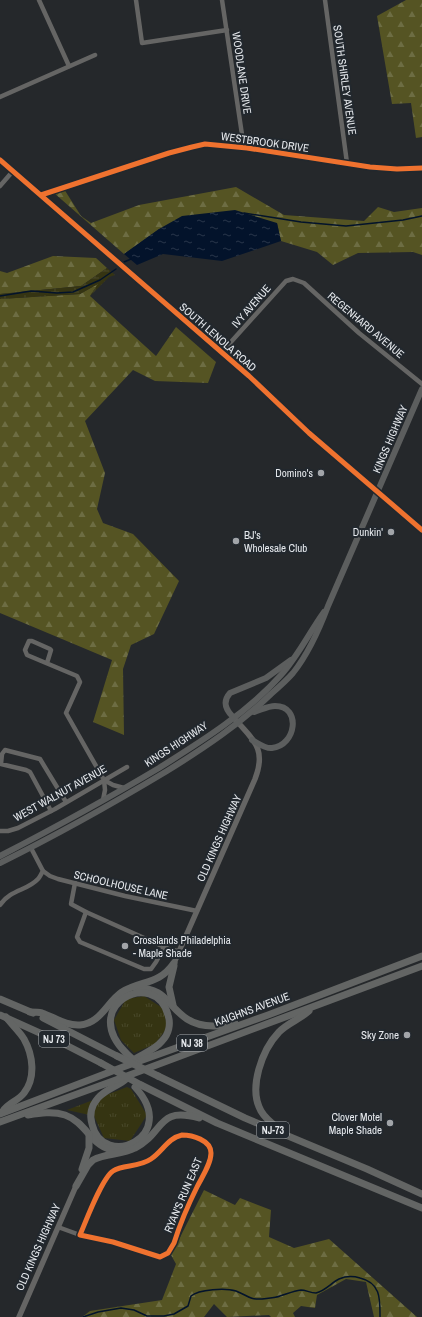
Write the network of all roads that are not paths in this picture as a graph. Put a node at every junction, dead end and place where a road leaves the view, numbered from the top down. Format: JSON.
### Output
{"nodes":[{"id":1,"x":39,"y":0,"type":"edge"},
{"id":2,"x":136,"y":0,"type":"edge"},
{"id":3,"x":222,"y":0,"type":"edge"},
{"id":4,"x":324,"y":0,"type":"edge"},
{"id":5,"x":227,"y":30,"type":"junction"},
{"id":6,"x":95,"y":55,"type":"dead end"},
{"id":7,"x":69,"y":66,"type":"junction"},
{"id":8,"x":0,"y":97,"type":"edge"},
{"id":9,"x":244,"y":148,"type":"junction"},
{"id":10,"x":0,"y":160,"type":"edge"},
{"id":11,"x":347,"y":164,"type":"junction"},
{"id":12,"x":422,"y":168,"type":"edge"},
{"id":13,"x":13,"y":171,"type":"junction"},
{"id":14,"x":0,"y":186,"type":"edge"},
{"id":15,"x":41,"y":195,"type":"junction"},
{"id":16,"x":298,"y":281,"type":"joint"},
{"id":17,"x":221,"y":353,"type":"junction"},
{"id":18,"x":422,"y":384,"type":"edge"},
{"id":19,"x":422,"y":389,"type":"edge"},
{"id":20,"x":377,"y":492,"type":"junction"},
{"id":21,"x":422,"y":530,"type":"edge"},
{"id":22,"x":328,"y":606,"type":"junction"},
{"id":23,"x":297,"y":655,"type":"junction"},
{"id":24,"x":47,"y":663,"type":"junction"},
{"id":25,"x":247,"y":715,"type":"junction"},
{"id":26,"x":233,"y":717,"type":"junction"},
{"id":27,"x":238,"y":723,"type":"junction"},
{"id":28,"x":252,"y":740,"type":"junction"},
{"id":29,"x":127,"y":766,"type":"dead end"},
{"id":30,"x":104,"y":780,"type":"junction"},
{"id":31,"x":124,"y":788,"type":"junction"},
{"id":32,"x":103,"y":800,"type":"junction"},
{"id":33,"x":66,"y":802,"type":"junction"},
{"id":34,"x":51,"y":810,"type":"junction"},
{"id":35,"x":0,"y":831,"type":"edge"},
{"id":36,"x":31,"y":848,"type":"junction"},
{"id":37,"x":0,"y":856,"type":"edge"},
{"id":38,"x":0,"y":863,"type":"edge"},
{"id":39,"x":43,"y":871,"type":"junction"},
{"id":40,"x":75,"y":883,"type":"junction"},
{"id":41,"x":0,"y":905,"type":"edge"},
{"id":42,"x":197,"y":911,"type":"junction"},
{"id":43,"x":86,"y":912,"type":"junction"},
{"id":44,"x":164,"y":947,"type":"junction"},
{"id":45,"x":179,"y":951,"type":"junction"},
{"id":46,"x":422,"y":956,"type":"edge"},
{"id":47,"x":174,"y":963,"type":"junction"},
{"id":48,"x":422,"y":966,"type":"edge"},
{"id":49,"x":134,"y":988,"type":"junction"},
{"id":50,"x":0,"y":999,"type":"edge"},
{"id":51,"x":173,"y":1005,"type":"junction"},
{"id":52,"x":313,"y":1007,"type":"junction"},
{"id":53,"x":30,"y":1012,"type":"junction"},
{"id":54,"x":3,"y":1016,"type":"edge"},
{"id":55,"x":260,"y":1018,"type":"junction"},
{"id":56,"x":140,"y":1066,"type":"junction"},
{"id":57,"x":123,"y":1071,"type":"junction"},
{"id":58,"x":135,"y":1073,"type":"junction"},
{"id":59,"x":138,"y":1086,"type":"junction"},
{"id":60,"x":1,"y":1114,"type":"edge"},
{"id":61,"x":11,"y":1118,"type":"junction"},
{"id":62,"x":0,"y":1122,"type":"edge"},
{"id":63,"x":217,"y":1123,"type":"junction"},
{"id":64,"x":89,"y":1134,"type":"junction"},
{"id":65,"x":291,"y":1138,"type":"junction"},
{"id":66,"x":124,"y":1152,"type":"junction"},
{"id":67,"x":76,"y":1186,"type":"junction"},
{"id":68,"x":422,"y":1194,"type":"edge"},
{"id":69,"x":422,"y":1208,"type":"edge"},
{"id":70,"x":58,"y":1227,"type":"junction"},
{"id":71,"x":80,"y":1234,"type":"junction"},
{"id":72,"x":18,"y":1317,"type":"edge"}],
"edges":[{"from":1,"to":7,"type":"street"},
{"from":2,"to":5,"type":"street"},
{"from":3,"to":5,"type":"street","name":"WOODLANE DRIVE"},
{"from":4,"to":11,"type":"street","name":"SOUTH SHIRLEY AVENUE"},
{"from":5,"to":9,"type":"street","name":"WOODLANE DRIVE"},
{"from":6,"to":7,"type":"street"},
{"from":7,"to":8,"type":"street"},
{"from":9,"to":11,"type":"street","name":"WESTBROOK DRIVE"},
{"from":9,"to":15,"type":"street","name":"WESTBROOK DRIVE"},
{"from":10,"to":13,"type":"street","name":"SOUTH LENOLA ROAD"},
{"from":11,"to":12,"type":"street","name":"WESTBROOK DRIVE"},
{"from":13,"to":14,"type":"street"},
{"from":13,"to":15,"type":"street","name":"SOUTH LENOLA ROAD"},
{"from":15,"to":17,"type":"street","name":"SOUTH LENOLA ROAD"},
{"from":16,"to":17,"type":"street","name":"IVY AVENUE"},
{"from":16,"to":18,"type":"street","name":"REGENHARD AVENUE"},
{"from":17,"to":20,"type":"street","name":"SOUTH LENOLA ROAD"},
{"from":19,"to":20,"type":"main road","name":"KINGS HIGHWAY"},
{"from":20,"to":21,"type":"street","name":"SOUTH LENOLA ROAD"},
{"from":20,"to":22,"type":"main road","name":"KINGS HIGHWAY"},
{"from":22,"to":23,"type":"main road","name":"KINGS HIGHWAY"},
{"from":22,"to":25,"type":"main road","name":"KINGS HIGHWAY"},
{"from":23,"to":26,"type":"main road","name":"KINGS HIGHWAY"},
{"from":23,"to":26,"type":"main road"},
{"from":24,"to":24,"type":"street"},
{"from":24,"to":30,"type":"street"},
{"from":25,"to":27,"type":"main road"},
{"from":25,"to":28,"type":"main road"},
{"from":26,"to":27,"type":"street","name":"OLD KINGS HIGHWAY"},
{"from":26,"to":31,"type":"main road","name":"KINGS HIGHWAY"},
{"from":27,"to":28,"type":"street","name":"OLD KINGS HIGHWAY"},
{"from":27,"to":36,"type":"main road","name":"KINGS HIGHWAY"},
{"from":28,"to":42,"type":"street","name":"OLD KINGS HIGHWAY"},
{"from":29,"to":30,"type":"street","name":"WEST WALNUT AVENUE"},
{"from":30,"to":31,"type":"street"},
{"from":30,"to":32,"type":"street"},
{"from":30,"to":33,"type":"street","name":"WEST WALNUT AVENUE"},
{"from":31,"to":32,"type":"main road","name":"KINGS HIGHWAY"},
{"from":32,"to":37,"type":"main road","name":"KINGS HIGHWAY"},
{"from":33,"to":34,"type":"street","name":"WEST WALNUT AVENUE"},
{"from":33,"to":34,"type":"street"},
{"from":34,"to":35,"type":"street","name":"WEST WALNUT AVENUE"},
{"from":36,"to":38,"type":"main road","name":"KINGS HIGHWAY"},
{"from":36,"to":39,"type":"street"},
{"from":39,"to":40,"type":"street","name":"SCHOOLHOUSE LANE"},
{"from":39,"to":41,"type":"street"},
{"from":40,"to":42,"type":"street","name":"SCHOOLHOUSE LANE"},
{"from":40,"to":43,"type":"street"},
{"from":42,"to":45,"type":"street","name":"OLD KINGS HIGHWAY"},
{"from":43,"to":44,"type":"street"},
{"from":43,"to":44,"type":"street"},
{"from":44,"to":45,"type":"street"},
{"from":45,"to":47,"type":"street","name":"OLD KINGS HIGHWAY"},
{"from":46,"to":55,"type":"highway","name":"KAIGHNS AVENUE","number":"NJ 38"},
{"from":47,"to":49,"type":"highway"},
{"from":47,"to":51,"type":"highway"},
{"from":48,"to":52,"type":"highway","name":"KAIGHNS AVENUE","number":"NJ 38"},
{"from":49,"to":51,"type":"highway"},
{"from":49,"to":53,"type":"highway"},
{"from":50,"to":53,"type":"highway","number":"NJ 73"},
{"from":51,"to":55,"type":"highway"},
{"from":52,"to":58,"type":"highway","name":"KAIGHNS AVENUE","number":"NJ 38"},
{"from":52,"to":65,"type":"highway"},
{"from":53,"to":56,"type":"highway","number":"NJ 73","bridge":true},
{"from":54,"to":57,"type":"highway","number":"NJ 73","bridge":true},
{"from":54,"to":60,"type":"highway"},
{"from":55,"to":57,"type":"highway","name":"KAIGHNS AVENUE","number":"NJ 38"},
{"from":56,"to":57,"type":"highway","bridge":true},
{"from":56,"to":65,"type":"highway","number":"NJ-73","bridge":true},
{"from":57,"to":59,"type":"highway","bridge":true},
{"from":57,"to":60,"type":"highway","name":"KAIGHNS AVENUE","number":"NJ 38"},
{"from":58,"to":59,"type":"highway"},
{"from":58,"to":61,"type":"highway","name":"KAIGHNS AVENUE","number":"NJ 38"},
{"from":59,"to":63,"type":"highway","number":"NJ-73"},
{"from":61,"to":62,"type":"highway","name":"KAIGHNS AVENUE","number":"NJ 38"},
{"from":61,"to":64,"type":"highway"},
{"from":63,"to":66,"type":"highway"},
{"from":63,"to":69,"type":"highway","number":"NJ-73"},
{"from":64,"to":66,"type":"highway"},
{"from":64,"to":67,"type":"highway"},
{"from":65,"to":68,"type":"highway","number":"NJ-73"},
{"from":66,"to":67,"type":"highway"},
{"from":67,"to":70,"type":"street","name":"OLD KINGS HIGHWAY"},
{"from":70,"to":71,"type":"street","name":"RYAN'S RUN EAST"},
{"from":70,"to":72,"type":"street","name":"OLD KINGS HIGHWAY"},
{"from":71,"to":71,"type":"street","name":"RYAN'S RUN EAST"}]}
